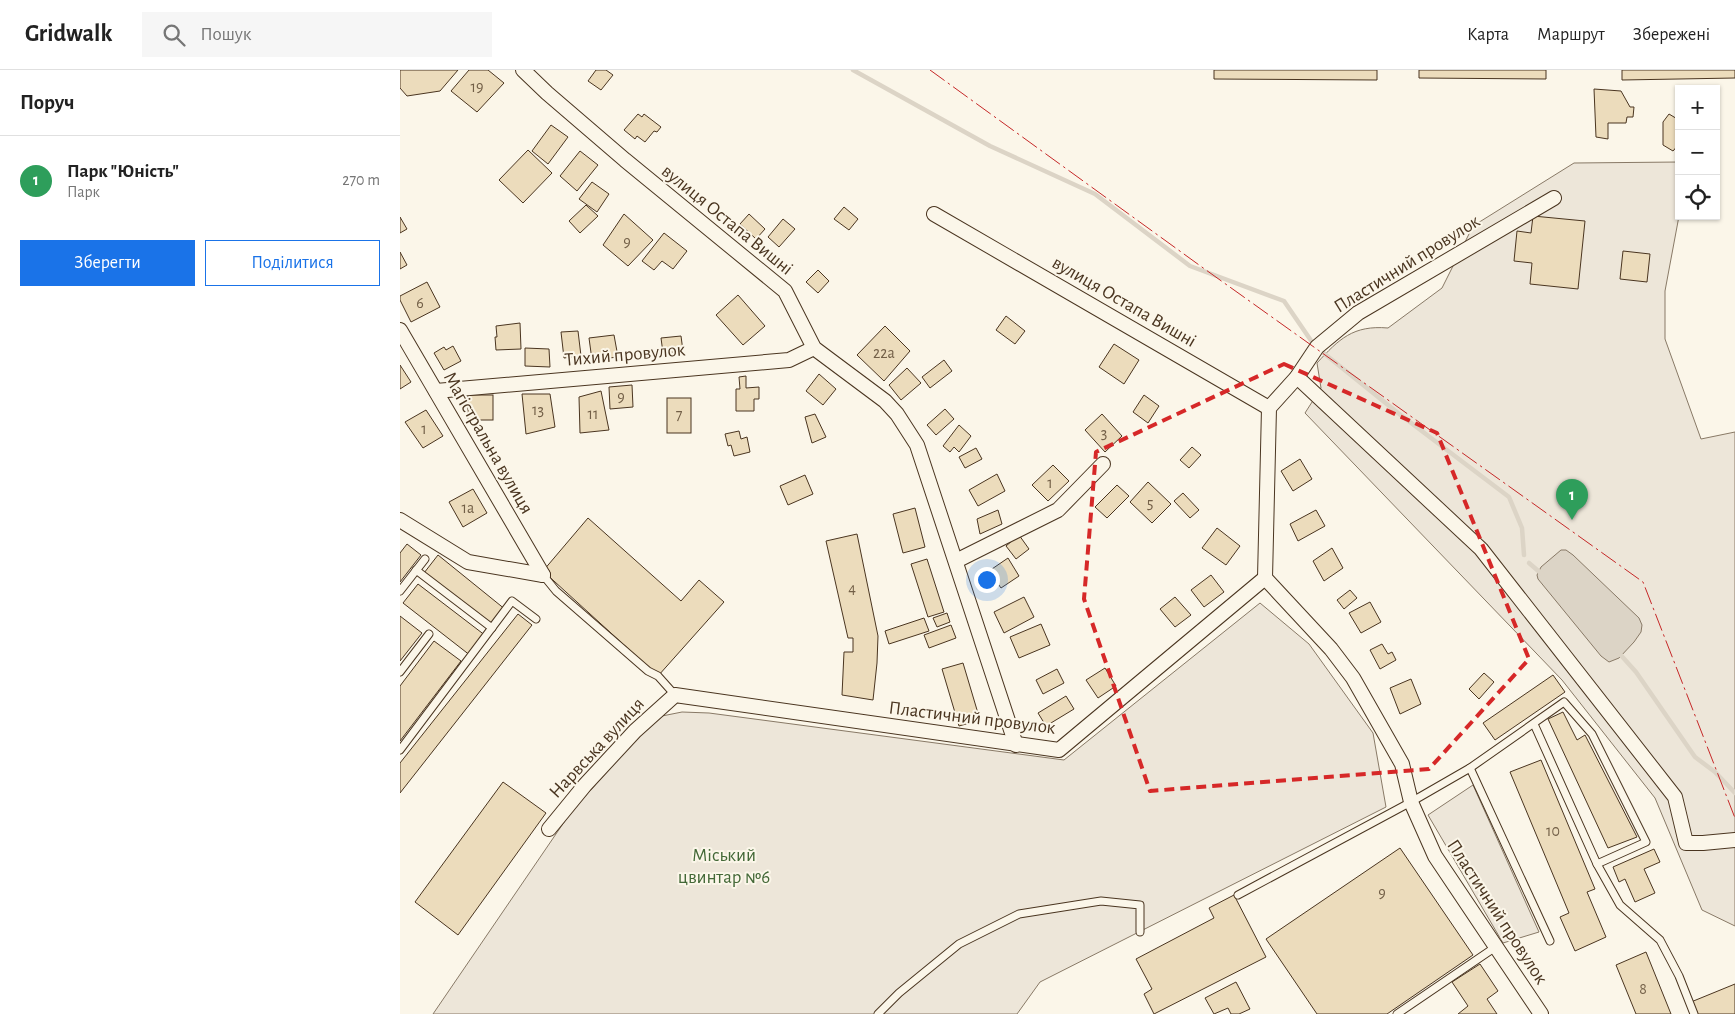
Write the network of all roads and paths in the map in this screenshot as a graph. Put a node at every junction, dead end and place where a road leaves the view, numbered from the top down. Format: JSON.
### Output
{"nodes":[{"id":1,"x":524,"y":70,"type":"edge"},
{"id":2,"x":1554,"y":198,"type":"dead end"},
{"id":3,"x":934,"y":214,"type":"dead end"},
{"id":4,"x":400,"y":330,"type":"edge"},
{"id":5,"x":814,"y":348,"type":"junction"},
{"id":6,"x":1297,"y":377,"type":"junction"},
{"id":7,"x":436,"y":391,"type":"junction"},
{"id":8,"x":1269,"y":408,"type":"junction"},
{"id":9,"x":1103,"y":464,"type":"dead end"},
{"id":10,"x":400,"y":520,"type":"edge"},
{"id":11,"x":425,"y":559,"type":"dead end"},
{"id":12,"x":956,"y":560,"type":"junction"},
{"id":13,"x":416,"y":570,"type":"junction"},
{"id":14,"x":543,"y":575,"type":"junction"},
{"id":15,"x":1265,"y":578,"type":"junction"},
{"id":16,"x":400,"y":591,"type":"edge"},
{"id":17,"x":536,"y":619,"type":"dead end"},
{"id":18,"x":492,"y":628,"type":"junction"},
{"id":19,"x":429,"y":634,"type":"dead end"},
{"id":20,"x":400,"y":672,"type":"edge"},
{"id":21,"x":675,"y":695,"type":"junction"},
{"id":22,"x":1534,"y":724,"type":"junction"},
{"id":23,"x":1016,"y":745,"type":"junction"},
{"id":24,"x":400,"y":750,"type":"edge"},
{"id":25,"x":1470,"y":768,"type":"junction"},
{"id":26,"x":1411,"y":802,"type":"junction"},
{"id":27,"x":549,"y":830,"type":"dead end"},
{"id":28,"x":1735,"y":840,"type":"edge"},
{"id":29,"x":1598,"y":864,"type":"junction"},
{"id":30,"x":1238,"y":895,"type":"dead end"},
{"id":31,"x":1140,"y":932,"type":"dead end"},
{"id":32,"x":1550,"y":941,"type":"dead end"},
{"id":33,"x":1497,"y":946,"type":"junction"},
{"id":34,"x":878,"y":1014,"type":"edge"},
{"id":35,"x":1397,"y":1014,"type":"edge"},
{"id":36,"x":1542,"y":1014,"type":"edge"},
{"id":37,"x":1694,"y":1014,"type":"edge"}],
"edges":[{"from":1,"to":5,"type":"street","name":"вулиця Остапа Вишні"},
{"from":2,"to":6,"type":"street","name":"Пластичний провулок"},
{"from":3,"to":8,"type":"street","name":"вулиця Остапа Вишні"},
{"from":4,"to":7,"type":"street","name":"Магістральна вулиця"},
{"from":5,"to":7,"type":"street","name":"Тихий провулок"},
{"from":5,"to":12,"type":"street","name":"вулиця Остапа Вишні"},
{"from":6,"to":8,"type":"street","name":"Пластичний провулок"},
{"from":6,"to":28,"type":"street"},
{"from":7,"to":14,"type":"street","name":"Магістральна вулиця"},
{"from":8,"to":15,"type":"street"},
{"from":9,"to":12,"type":"street"},
{"from":10,"to":14,"type":"street"},
{"from":11,"to":13,"type":"lane"},
{"from":12,"to":23,"type":"street","name":"вулиця Остапа Вишні"},
{"from":13,"to":16,"type":"lane"},
{"from":13,"to":18,"type":"lane"},
{"from":14,"to":21,"type":"lane"},
{"from":15,"to":23,"type":"street","name":"Пластичний провулок"},
{"from":15,"to":26,"type":"street","name":"Пластичний провулок"},
{"from":17,"to":18,"type":"lane"},
{"from":18,"to":24,"type":"lane"},
{"from":19,"to":20,"type":"lane"},
{"from":21,"to":23,"type":"street","name":"Пластичний провулок"},
{"from":21,"to":27,"type":"street","name":"Нарвська вулиця"},
{"from":22,"to":25,"type":"lane"},
{"from":22,"to":29,"type":"lane"},
{"from":22,"to":29,"type":"lane"},
{"from":25,"to":26,"type":"lane"},
{"from":25,"to":32,"type":"lane"},
{"from":26,"to":30,"type":"lane"},
{"from":26,"to":33,"type":"street","name":"Пластичний провулок"},
{"from":29,"to":37,"type":"lane"},
{"from":31,"to":34,"type":"lane"},
{"from":33,"to":35,"type":"lane"},
{"from":33,"to":36,"type":"street","name":"Пластичний провулок"}]}
